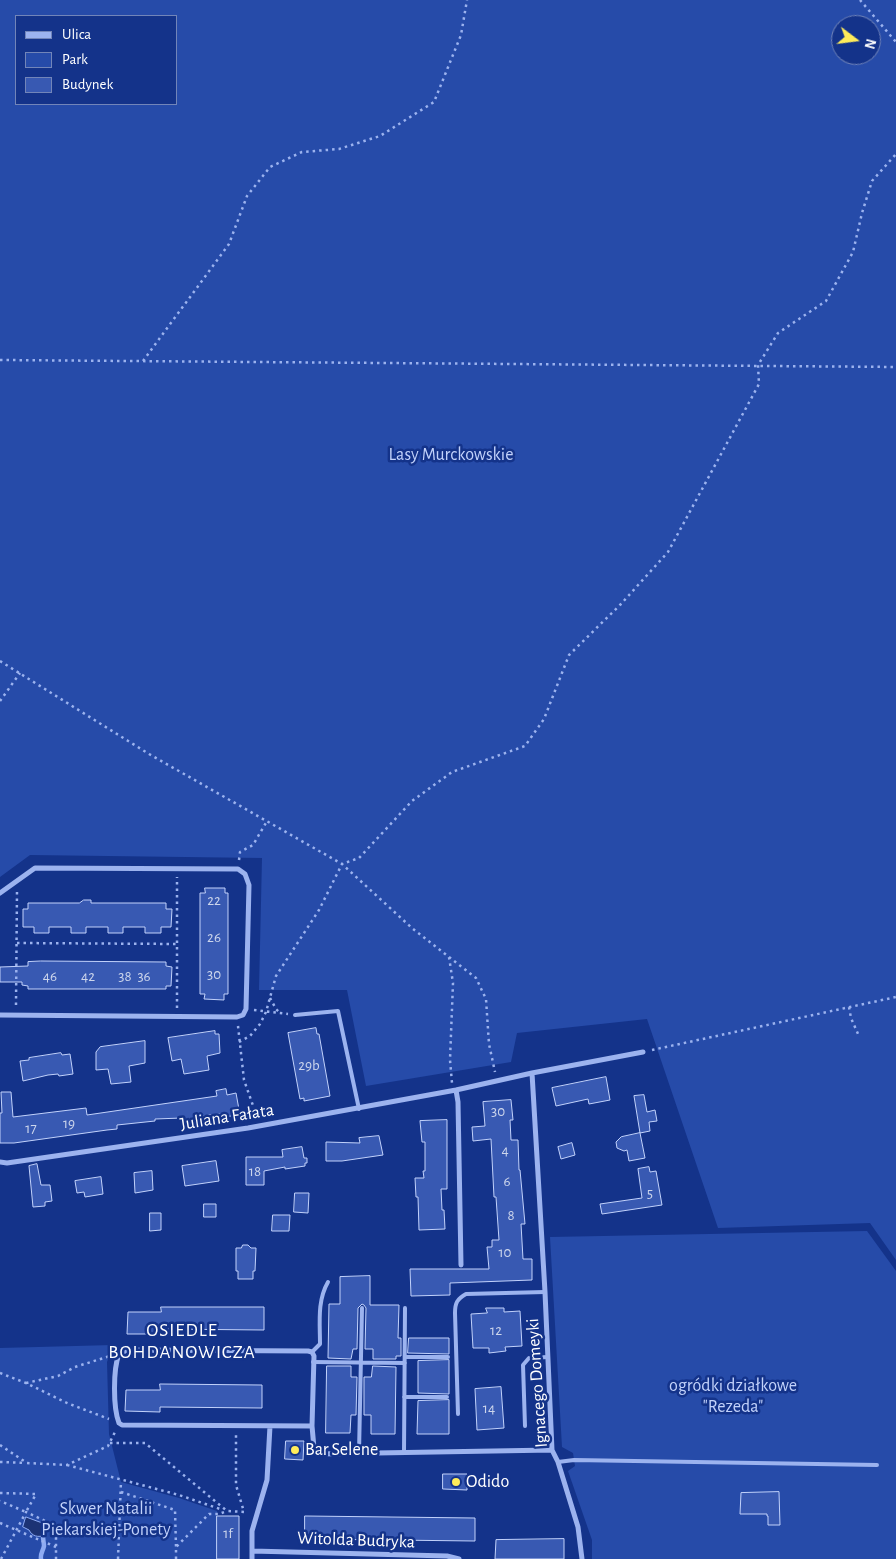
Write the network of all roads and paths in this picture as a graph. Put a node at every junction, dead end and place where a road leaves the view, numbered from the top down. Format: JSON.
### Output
{"nodes":[{"id":1,"x":467,"y":0,"type":"edge"},
{"id":2,"x":860,"y":0,"type":"edge"},
{"id":3,"x":896,"y":42,"type":"edge"},
{"id":4,"x":896,"y":154,"type":"edge"},
{"id":5,"x":0,"y":360,"type":"edge"},
{"id":6,"x":143,"y":362,"type":"junction"},
{"id":7,"x":758,"y":365,"type":"junction"},
{"id":8,"x":896,"y":367,"type":"edge"},
{"id":9,"x":0,"y":661,"type":"edge"},
{"id":10,"x":20,"y":673,"type":"junction"},
{"id":11,"x":0,"y":701,"type":"edge"},
{"id":12,"x":267,"y":821,"type":"junction"},
{"id":13,"x":342,"y":864,"type":"junction"},
{"id":14,"x":238,"y":869,"type":"junction"},
{"id":15,"x":177,"y":877,"type":"dead end"},
{"id":16,"x":17,"y":881,"type":"junction"},
{"id":17,"x":0,"y":893,"type":"edge"},
{"id":18,"x":17,"y":943,"type":"junction"},
{"id":19,"x":177,"y":944,"type":"junction"},
{"id":20,"x":449,"y":957,"type":"junction"},
{"id":21,"x":896,"y":997,"type":"edge"},
{"id":22,"x":270,"y":998,"type":"junction"},
{"id":23,"x":9,"y":1005,"type":"dead end"},
{"id":24,"x":849,"y":1008,"type":"junction"},
{"id":25,"x":246,"y":1009,"type":"junction"},
{"id":26,"x":177,"y":1010,"type":"dead end"},
{"id":27,"x":266,"y":1012,"type":"junction"},
{"id":28,"x":280,"y":1013,"type":"junction"},
{"id":29,"x":0,"y":1015,"type":"edge"},
{"id":30,"x":295,"y":1015,"type":"joint"},
{"id":31,"x":237,"y":1017,"type":"junction"},
{"id":32,"x":858,"y":1034,"type":"dead end"},
{"id":33,"x":239,"y":1042,"type":"junction"},
{"id":34,"x":643,"y":1052,"type":"joint"},
{"id":35,"x":532,"y":1073,"type":"junction"},
{"id":36,"x":497,"y":1081,"type":"junction"},
{"id":37,"x":454,"y":1091,"type":"junction"},
{"id":38,"x":359,"y":1109,"type":"junction"},
{"id":39,"x":262,"y":1126,"type":"junction"},
{"id":40,"x":0,"y":1162,"type":"edge"},
{"id":41,"x":461,"y":1265,"type":"dead end"},
{"id":42,"x":328,"y":1282,"type":"dead end"},
{"id":43,"x":545,"y":1292,"type":"junction"},
{"id":44,"x":362,"y":1308,"type":"dead end"},
{"id":45,"x":405,"y":1308,"type":"dead end"},
{"id":46,"x":312,"y":1352,"type":"junction"},
{"id":47,"x":118,"y":1354,"type":"junction"},
{"id":48,"x":448,"y":1357,"type":"dead end"},
{"id":49,"x":548,"y":1357,"type":"junction"},
{"id":50,"x":405,"y":1358,"type":"junction"},
{"id":51,"x":314,"y":1362,"type":"junction"},
{"id":52,"x":361,"y":1363,"type":"junction"},
{"id":53,"x":405,"y":1363,"type":"junction"},
{"id":54,"x":0,"y":1373,"type":"edge"},
{"id":55,"x":26,"y":1383,"type":"junction"},
{"id":56,"x":404,"y":1397,"type":"junction"},
{"id":57,"x":446,"y":1397,"type":"dead end"},
{"id":58,"x":458,"y":1414,"type":"dead end"},
{"id":59,"x":119,"y":1423,"type":"junction"},
{"id":60,"x":236,"y":1426,"type":"junction"},
{"id":61,"x":270,"y":1426,"type":"junction"},
{"id":62,"x":312,"y":1426,"type":"junction"},
{"id":63,"x":526,"y":1426,"type":"dead end"},
{"id":64,"x":109,"y":1443,"type":"junction"},
{"id":65,"x":0,"y":1445,"type":"edge"},
{"id":66,"x":552,"y":1450,"type":"junction"},
{"id":67,"x":404,"y":1452,"type":"junction"},
{"id":68,"x":359,"y":1453,"type":"junction"},
{"id":69,"x":0,"y":1462,"type":"edge"},
{"id":70,"x":558,"y":1462,"type":"junction"},
{"id":71,"x":27,"y":1463,"type":"junction"},
{"id":72,"x":67,"y":1465,"type":"junction"},
{"id":73,"x":877,"y":1465,"type":"dead end"},
{"id":74,"x":121,"y":1480,"type":"junction"},
{"id":75,"x":121,"y":1492,"type":"junction"},
{"id":76,"x":0,"y":1493,"type":"edge"},
{"id":77,"x":0,"y":1501,"type":"edge"},
{"id":78,"x":227,"y":1511,"type":"junction"},
{"id":79,"x":26,"y":1512,"type":"junction"},
{"id":80,"x":0,"y":1523,"type":"edge"},
{"id":81,"x":16,"y":1531,"type":"junction"},
{"id":82,"x":56,"y":1546,"type":"junction"},
{"id":83,"x":176,"y":1547,"type":"junction"},
{"id":84,"x":252,"y":1550,"type":"junction"},
{"id":85,"x":1,"y":1559,"type":"edge"},
{"id":86,"x":56,"y":1559,"type":"edge"},
{"id":87,"x":118,"y":1559,"type":"edge"},
{"id":88,"x":176,"y":1559,"type":"edge"},
{"id":89,"x":252,"y":1559,"type":"edge"},
{"id":90,"x":459,"y":1559,"type":"edge"},
{"id":91,"x":582,"y":1559,"type":"edge"}],
"edges":[{"from":1,"to":6,"type":"path"},
{"from":2,"to":3,"type":"path"},
{"from":4,"to":7,"type":"path"},
{"from":5,"to":6,"type":"path"},
{"from":6,"to":7,"type":"path"},
{"from":7,"to":8,"type":"path"},
{"from":7,"to":13,"type":"path"},
{"from":9,"to":10,"type":"path"},
{"from":10,"to":11,"type":"path"},
{"from":10,"to":12,"type":"path"},
{"from":12,"to":13,"type":"path"},
{"from":12,"to":14,"type":"path"},
{"from":13,"to":20,"type":"path"},
{"from":13,"to":22,"type":"path"},
{"from":14,"to":16,"type":"street"},
{"from":14,"to":25,"type":"street"},
{"from":15,"to":19,"type":"path"},
{"from":16,"to":17,"type":"street"},
{"from":16,"to":18,"type":"path"},
{"from":18,"to":19,"type":"path"},
{"from":18,"to":23,"type":"path"},
{"from":19,"to":26,"type":"path"},
{"from":20,"to":36,"type":"path"},
{"from":20,"to":37,"type":"path"},
{"from":21,"to":24,"type":"path"},
{"from":22,"to":27,"type":"path"},
{"from":22,"to":28,"type":"path"},
{"from":24,"to":32,"type":"path"},
{"from":24,"to":34,"type":"path"},
{"from":25,"to":27,"type":"path"},
{"from":25,"to":31,"type":"street"},
{"from":27,"to":28,"type":"path"},
{"from":27,"to":33,"type":"path"},
{"from":28,"to":30,"type":"path"},
{"from":29,"to":31,"type":"street"},
{"from":30,"to":38,"type":"lane"},
{"from":31,"to":33,"type":"path"},
{"from":33,"to":39,"type":"path"},
{"from":34,"to":35,"type":"street","name":"Juliana Fałata"},
{"from":35,"to":36,"type":"street","name":"Juliana Fałata"},
{"from":35,"to":43,"type":"street","name":"Ignacego Domeyki"},
{"from":36,"to":37,"type":"street","name":"Juliana Fałata"},
{"from":37,"to":38,"type":"street","name":"Juliana Fałata"},
{"from":37,"to":41,"type":"street"},
{"from":38,"to":39,"type":"street","name":"Juliana Fałata"},
{"from":39,"to":40,"type":"street","name":"Juliana Fałata"},
{"from":42,"to":46,"type":"lane"},
{"from":43,"to":49,"type":"street","name":"Ignacego Domeyki"},
{"from":43,"to":58,"type":"lane","name":"Ignacego Domeyki"},
{"from":44,"to":52,"type":"lane"},
{"from":45,"to":50,"type":"lane"},
{"from":46,"to":47,"type":"street"},
{"from":46,"to":51,"type":"street"},
{"from":47,"to":55,"type":"path"},
{"from":47,"to":59,"type":"street"},
{"from":48,"to":50,"type":"lane"},
{"from":49,"to":63,"type":"lane"},
{"from":49,"to":66,"type":"street","name":"Ignacego Domeyki"},
{"from":50,"to":53,"type":"lane"},
{"from":51,"to":52,"type":"lane"},
{"from":51,"to":62,"type":"street"},
{"from":52,"to":53,"type":"lane"},
{"from":52,"to":68,"type":"lane"},
{"from":53,"to":56,"type":"lane"},
{"from":54,"to":55,"type":"path"},
{"from":55,"to":59,"type":"path"},
{"from":56,"to":57,"type":"lane"},
{"from":56,"to":67,"type":"lane"},
{"from":59,"to":60,"type":"street"},
{"from":59,"to":64,"type":"path"},
{"from":60,"to":61,"type":"street"},
{"from":60,"to":78,"type":"path"},
{"from":61,"to":62,"type":"street"},
{"from":61,"to":84,"type":"street"},
{"from":62,"to":68,"type":"street"},
{"from":64,"to":72,"type":"path"},
{"from":64,"to":78,"type":"path"},
{"from":65,"to":71,"type":"path"},
{"from":66,"to":67,"type":"street"},
{"from":66,"to":70,"type":"street","name":"Ignacego Domeyki"},
{"from":67,"to":68,"type":"street"},
{"from":69,"to":71,"type":"path"},
{"from":70,"to":73,"type":"lane"},
{"from":70,"to":91,"type":"street","name":"Ignacego Domeyki"},
{"from":71,"to":72,"type":"path"},
{"from":72,"to":74,"type":"path"},
{"from":74,"to":75,"type":"path"},
{"from":74,"to":78,"type":"path"},
{"from":75,"to":83,"type":"path"},
{"from":75,"to":87,"type":"path"},
{"from":76,"to":79,"type":"path"},
{"from":77,"to":79,"type":"path"},
{"from":78,"to":83,"type":"path"},
{"from":79,"to":81,"type":"path"},
{"from":79,"to":82,"type":"path"},
{"from":80,"to":81,"type":"path"},
{"from":81,"to":82,"type":"path"},
{"from":81,"to":85,"type":"path"},
{"from":82,"to":86,"type":"path"},
{"from":83,"to":88,"type":"path"},
{"from":84,"to":89,"type":"street"},
{"from":84,"to":90,"type":"street","name":"Witolda Budryka"}]}
